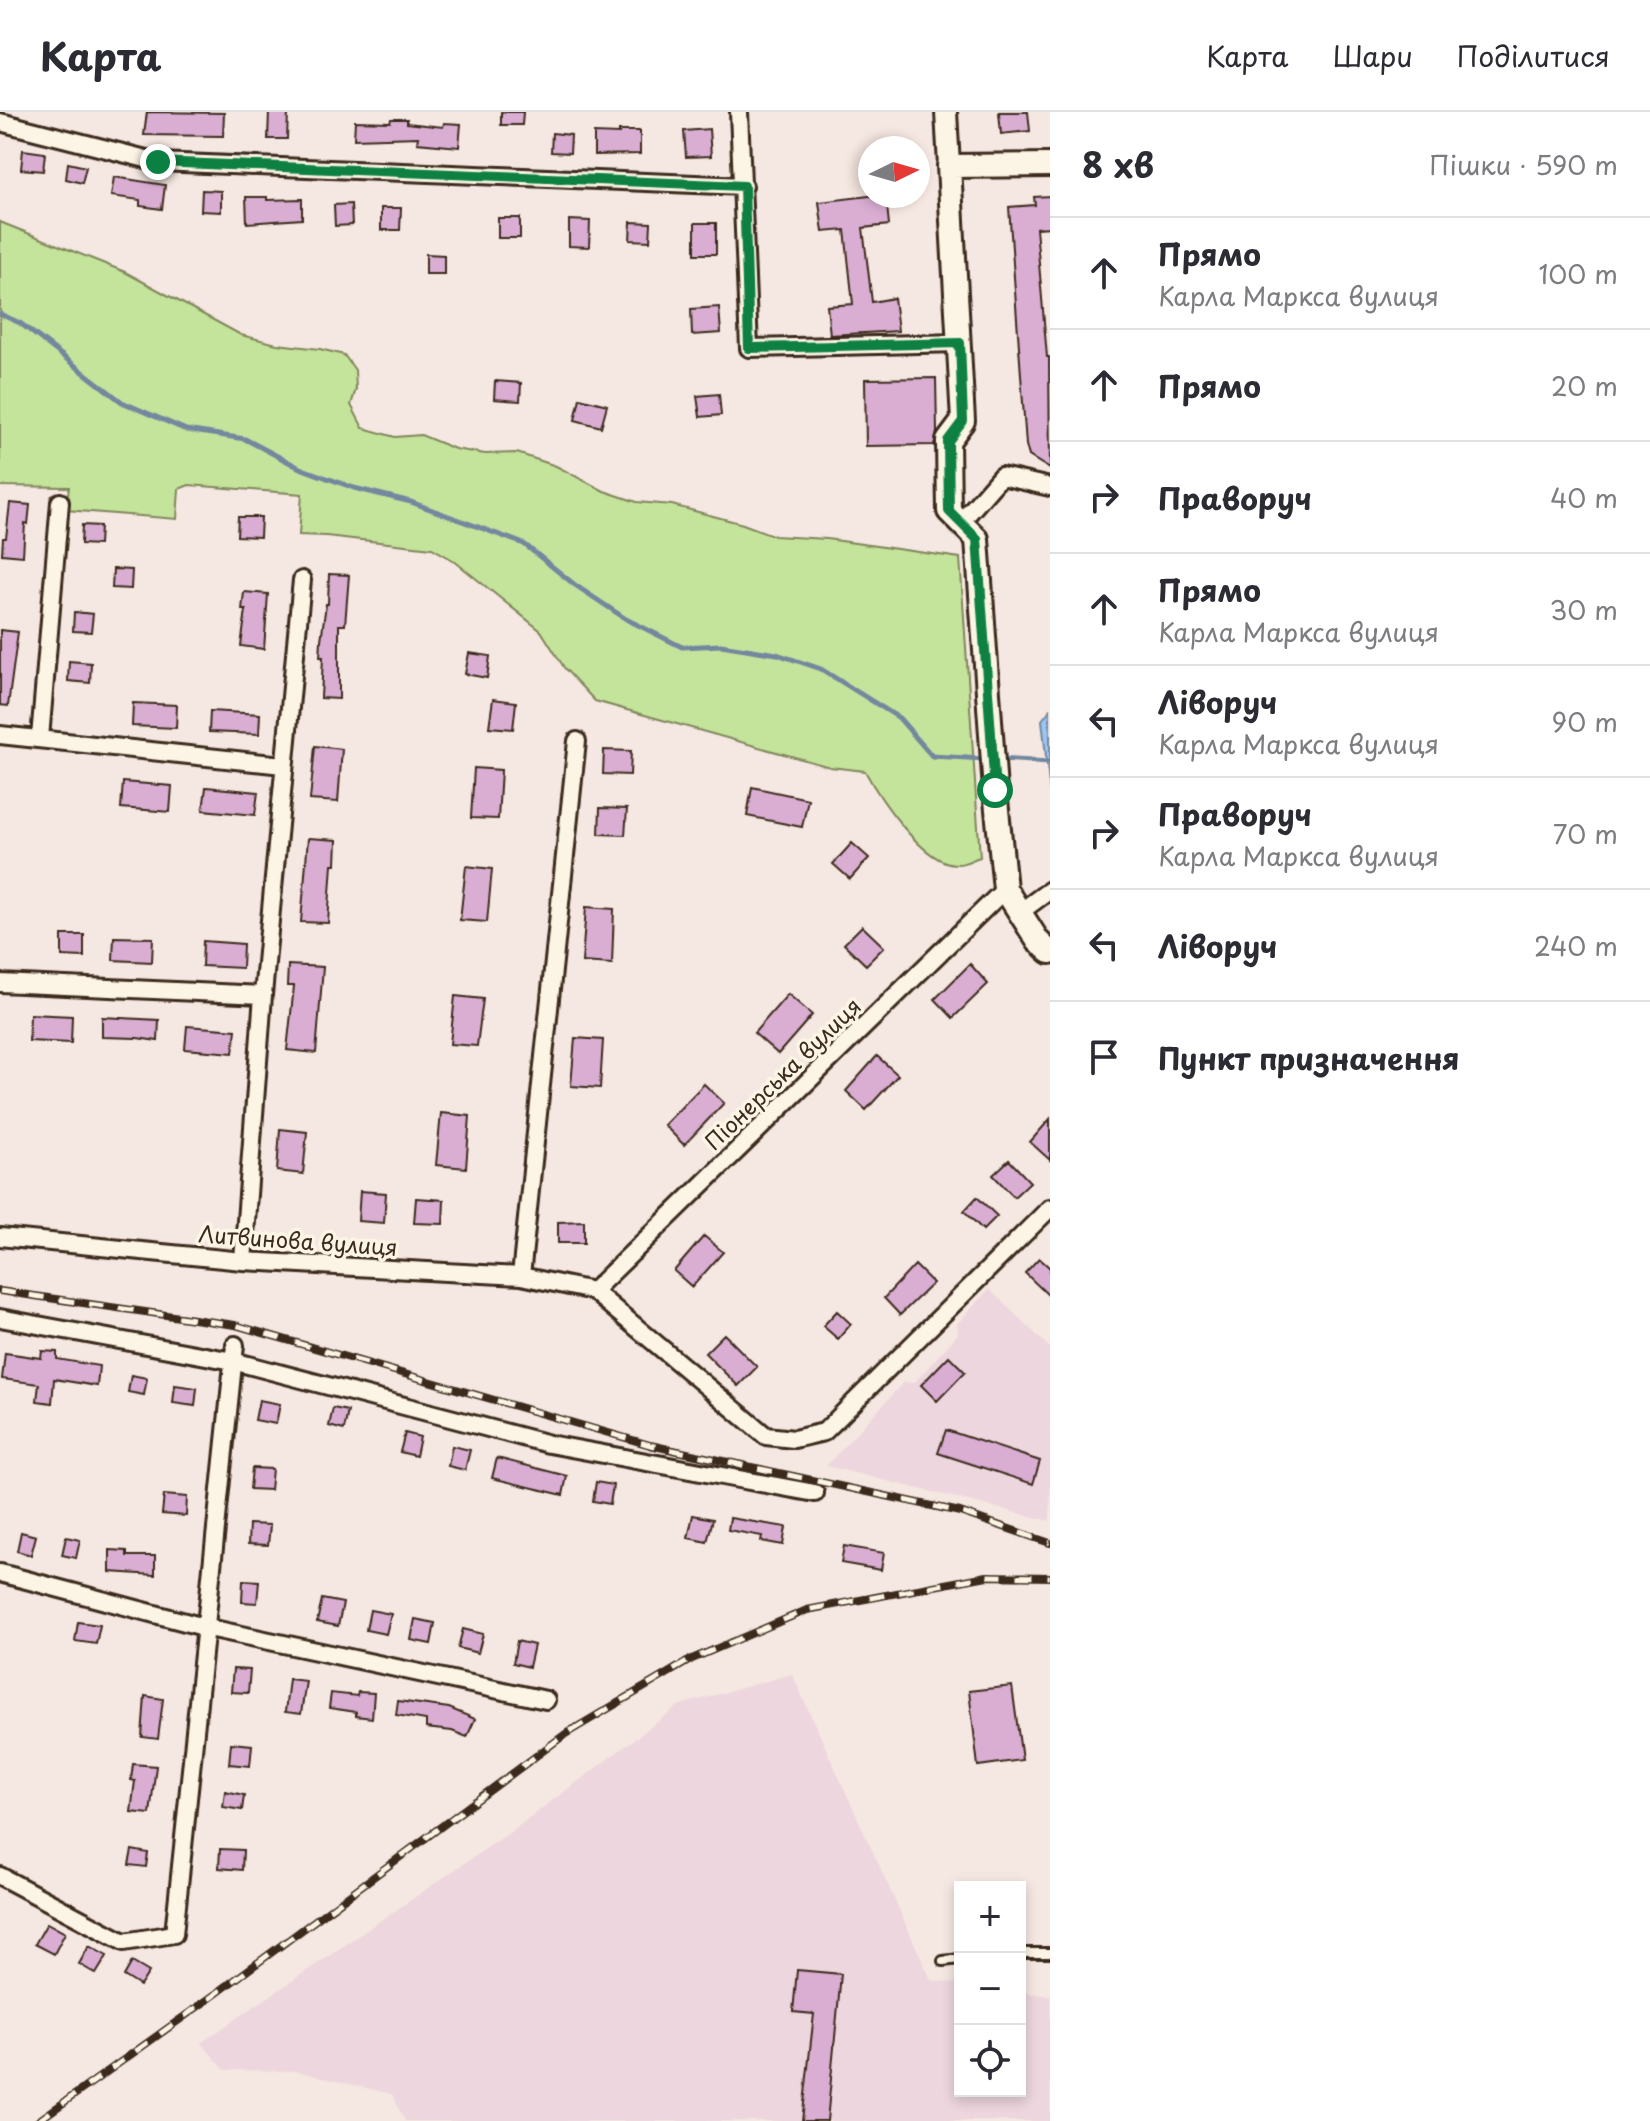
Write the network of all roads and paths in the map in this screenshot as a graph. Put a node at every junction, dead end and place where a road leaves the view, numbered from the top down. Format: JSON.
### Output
{"nodes":[{"id":1,"x":739,"y":112,"type":"edge"},
{"id":2,"x":946,"y":112,"type":"edge"},
{"id":3,"x":0,"y":122,"type":"edge"},
{"id":4,"x":1050,"y":165,"type":"edge"},
{"id":5,"x":949,"y":166,"type":"junction"},
{"id":6,"x":744,"y":186,"type":"junction"},
{"id":7,"x":960,"y":343,"type":"junction"},
{"id":8,"x":1050,"y":487,"type":"edge"},
{"id":9,"x":60,"y":502,"type":"dead end"},
{"id":10,"x":960,"y":523,"type":"junction"},
{"id":11,"x":302,"y":580,"type":"dead end"},
{"id":12,"x":0,"y":735,"type":"edge"},
{"id":13,"x":40,"y":738,"type":"junction"},
{"id":14,"x":577,"y":741,"type":"dead end"},
{"id":15,"x":283,"y":765,"type":"junction"},
{"id":16,"x":1005,"y":889,"type":"junction"},
{"id":17,"x":1050,"y":890,"type":"edge"},
{"id":18,"x":1020,"y":912,"type":"junction"},
{"id":19,"x":1050,"y":952,"type":"edge"},
{"id":20,"x":0,"y":983,"type":"edge"},
{"id":21,"x":263,"y":995,"type":"junction"},
{"id":22,"x":1050,"y":1208,"type":"edge"},
{"id":23,"x":0,"y":1237,"type":"edge"},
{"id":24,"x":243,"y":1261,"type":"junction"},
{"id":25,"x":521,"y":1276,"type":"junction"},
{"id":26,"x":593,"y":1291,"type":"junction"},
{"id":27,"x":0,"y":1318,"type":"edge"},
{"id":28,"x":234,"y":1353,"type":"junction"},
{"id":29,"x":815,"y":1493,"type":"dead end"},
{"id":30,"x":0,"y":1573,"type":"edge"},
{"id":31,"x":204,"y":1627,"type":"junction"},
{"id":32,"x":546,"y":1700,"type":"dead end"},
{"id":33,"x":0,"y":1876,"type":"edge"},
{"id":34,"x":1026,"y":1953,"type":"edge"},
{"id":35,"x":1050,"y":1953,"type":"edge"},
{"id":36,"x":954,"y":1960,"type":"edge"},
{"id":37,"x":943,"y":1961,"type":"dead end"}],
"edges":[{"from":1,"to":6,"type":"street"},
{"from":2,"to":5,"type":"street"},
{"from":3,"to":6,"type":"street"},
{"from":4,"to":5,"type":"main road"},
{"from":5,"to":7,"type":"main road"},
{"from":6,"to":7,"type":"street"},
{"from":7,"to":10,"type":"main road"},
{"from":8,"to":10,"type":"street"},
{"from":9,"to":13,"type":"street"},
{"from":10,"to":16,"type":"main road"},
{"from":11,"to":15,"type":"street"},
{"from":12,"to":13,"type":"street"},
{"from":13,"to":15,"type":"street"},
{"from":14,"to":25,"type":"street"},
{"from":15,"to":21,"type":"street"},
{"from":16,"to":18,"type":"main road"},
{"from":16,"to":26,"type":"street","name":"Піонерська вулиця"},
{"from":17,"to":18,"type":"street"},
{"from":18,"to":19,"type":"main road"},
{"from":20,"to":21,"type":"street"},
{"from":21,"to":24,"type":"street"},
{"from":22,"to":26,"type":"street"},
{"from":23,"to":24,"type":"street","name":"Литвинова вулиця"},
{"from":24,"to":25,"type":"street","name":"Литвинова вулиця"},
{"from":25,"to":26,"type":"street","name":"Литвинова вулиця"},
{"from":27,"to":28,"type":"street"},
{"from":28,"to":29,"type":"street"},
{"from":28,"to":31,"type":"street"},
{"from":30,"to":31,"type":"street"},
{"from":31,"to":32,"type":"street"},
{"from":31,"to":33,"type":"street"},
{"from":34,"to":35,"type":"lane"},
{"from":36,"to":37,"type":"lane"}]}
